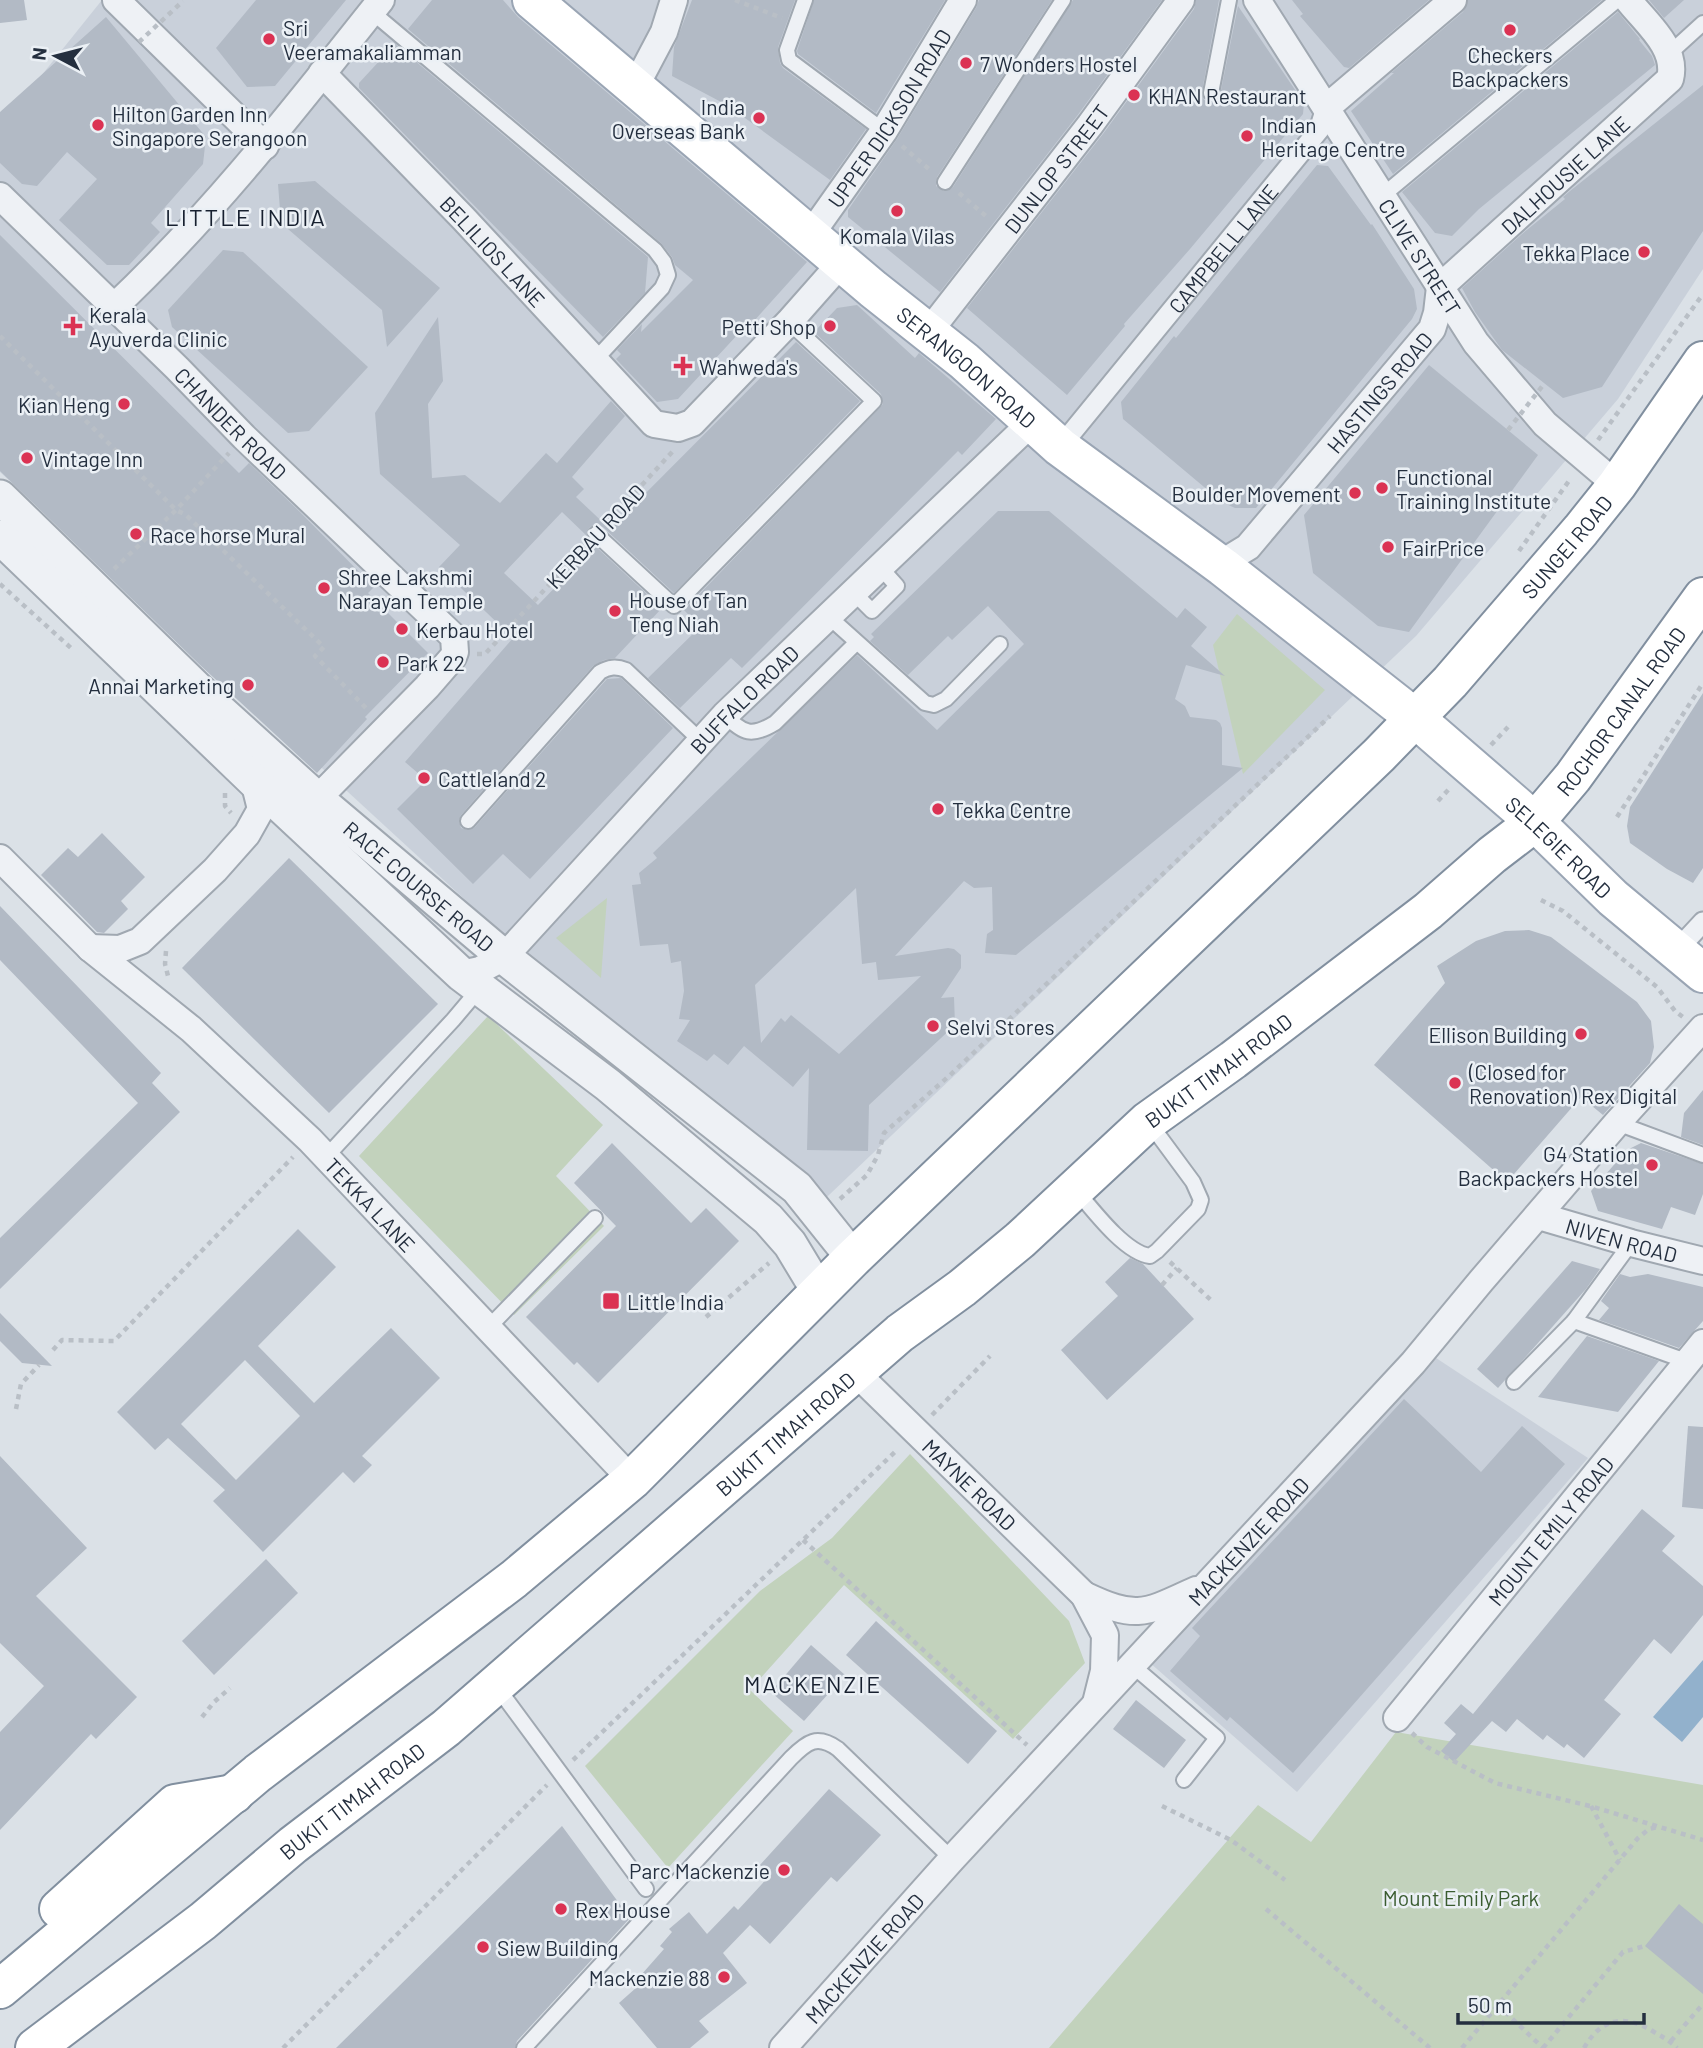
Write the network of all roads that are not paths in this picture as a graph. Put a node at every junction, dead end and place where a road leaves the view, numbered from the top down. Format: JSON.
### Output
{"nodes":[{"id":1,"x":116,"y":0,"type":"edge"},
{"id":2,"x":532,"y":0,"type":"edge"},
{"id":3,"x":674,"y":0,"type":"edge"},
{"id":4,"x":805,"y":0,"type":"edge"},
{"id":5,"x":963,"y":0,"type":"edge"},
{"id":6,"x":1063,"y":0,"type":"edge"},
{"id":7,"x":1181,"y":0,"type":"edge"},
{"id":8,"x":1229,"y":0,"type":"edge"},
{"id":9,"x":1257,"y":0,"type":"edge"},
{"id":10,"x":1453,"y":0,"type":"edge"},
{"id":11,"x":1617,"y":0,"type":"edge"},
{"id":12,"x":1628,"y":0,"type":"edge"},
{"id":13,"x":377,"y":6,"type":"edge"},
{"id":14,"x":1703,"y":23,"type":"edge"},
{"id":15,"x":1670,"y":53,"type":"junction"},
{"id":16,"x":322,"y":73,"type":"junction"},
{"id":17,"x":635,"y":87,"type":"junction"},
{"id":18,"x":1211,"y":93,"type":"dead end"},
{"id":19,"x":1326,"y":108,"type":"junction"},
{"id":20,"x":884,"y":131,"type":"junction"},
{"id":21,"x":265,"y":146,"type":"junction"},
{"id":22,"x":945,"y":182,"type":"road end"},
{"id":23,"x":0,"y":196,"type":"edge"},
{"id":24,"x":1382,"y":196,"type":"junction"},
{"id":25,"x":811,"y":234,"type":"junction"},
{"id":26,"x":842,"y":262,"type":"junction"},
{"id":27,"x":1438,"y":300,"type":"junction"},
{"id":28,"x":113,"y":308,"type":"junction"},
{"id":29,"x":789,"y":322,"type":"junction"},
{"id":30,"x":927,"y":334,"type":"junction"},
{"id":31,"x":594,"y":361,"type":"junction"},
{"id":32,"x":1703,"y":361,"type":"edge"},
{"id":33,"x":1031,"y":423,"type":"junction"},
{"id":34,"x":1060,"y":447,"type":"junction"},
{"id":35,"x":1617,"y":485,"type":"junction"},
{"id":36,"x":0,"y":497,"type":"edge"},
{"id":37,"x":596,"y":534,"type":"road end"},
{"id":38,"x":0,"y":537,"type":"edge"},
{"id":39,"x":1226,"y":563,"type":"junction"},
{"id":40,"x":1703,"y":597,"type":"edge"},
{"id":41,"x":828,"y":616,"type":"junction"},
{"id":42,"x":856,"y":643,"type":"junction"},
{"id":43,"x":1000,"y":644,"type":"dead end"},
{"id":44,"x":724,"y":715,"type":"junction"},
{"id":45,"x":1415,"y":718,"type":"junction"},
{"id":46,"x":701,"y":741,"type":"junction"},
{"id":47,"x":254,"y":780,"type":"junction"},
{"id":48,"x":317,"y":799,"type":"junction"},
{"id":49,"x":468,"y":821,"type":"dead end"},
{"id":50,"x":1535,"y":822,"type":"junction"},
{"id":51,"x":309,"y":831,"type":"junction"},
{"id":52,"x":0,"y":858,"type":"edge"},
{"id":53,"x":1703,"y":922,"type":"edge"},
{"id":54,"x":89,"y":948,"type":"junction"},
{"id":55,"x":503,"y":957,"type":"junction"},
{"id":56,"x":1690,"y":962,"type":"edge"},
{"id":57,"x":471,"y":981,"type":"junction"},
{"id":58,"x":1702,"y":1029,"type":"edge"},
{"id":59,"x":682,"y":1097,"type":"junction"},
{"id":60,"x":1148,"y":1121,"type":"junction"},
{"id":61,"x":1617,"y":1122,"type":"junction"},
{"id":62,"x":658,"y":1126,"type":"junction"},
{"id":63,"x":318,"y":1148,"type":"junction"},
{"id":64,"x":1703,"y":1155,"type":"edge"},
{"id":65,"x":1074,"y":1189,"type":"junction"},
{"id":66,"x":1539,"y":1216,"type":"junction"},
{"id":67,"x":595,"y":1218,"type":"dead end"},
{"id":68,"x":1631,"y":1243,"type":"junction"},
{"id":69,"x":853,"y":1258,"type":"junction"},
{"id":70,"x":1703,"y":1261,"type":"edge"},
{"id":71,"x":819,"y":1292,"type":"junction"},
{"id":72,"x":1574,"y":1321,"type":"junction"},
{"id":73,"x":488,"y":1328,"type":"junction"},
{"id":74,"x":1696,"y":1353,"type":"edge"},
{"id":75,"x":856,"y":1373,"type":"junction"},
{"id":76,"x":1514,"y":1382,"type":"dead end"},
{"id":77,"x":632,"y":1480,"type":"junction"},
{"id":78,"x":1204,"y":1588,"type":"junction"},
{"id":79,"x":1084,"y":1595,"type":"junction"},
{"id":80,"x":1133,"y":1666,"type":"junction"},
{"id":81,"x":496,"y":1686,"type":"junction"},
{"id":82,"x":1096,"y":1704,"type":"junction"},
{"id":83,"x":1397,"y":1718,"type":"road end"},
{"id":84,"x":1184,"y":1780,"type":"dead end"},
{"id":85,"x":234,"y":1794,"type":"junction"},
{"id":86,"x":952,"y":1859,"type":"junction"},
{"id":87,"x":646,"y":1889,"type":"dead end"},
{"id":88,"x":0,"y":1962,"type":"edge"},
{"id":89,"x":0,"y":1989,"type":"edge"},
{"id":90,"x":35,"y":2048,"type":"edge"},
{"id":91,"x":524,"y":2048,"type":"edge"},
{"id":92,"x":783,"y":2048,"type":"edge"}],
"edges":[{"from":1,"to":21,"type":"street"},
{"from":2,"to":17,"type":"main road","name":"SERANGOON ROAD"},
{"from":3,"to":17,"type":"street"},
{"from":4,"to":20,"type":"lane"},
{"from":5,"to":20,"type":"street","name":"UPPER DICKSON ROAD"},
{"from":6,"to":22,"type":"lane"},
{"from":7,"to":30,"type":"street","name":"DUNLOP STREET"},
{"from":8,"to":18,"type":"lane"},
{"from":9,"to":19,"type":"street","name":"CLIVE STREET"},
{"from":10,"to":19,"type":"street","name":"CAMPBELL LANE"},
{"from":11,"to":24,"type":"lane"},
{"from":12,"to":15,"type":"street"},
{"from":13,"to":16,"type":"street"},
{"from":13,"to":31,"type":"lane"},
{"from":14,"to":15,"type":"lane"},
{"from":15,"to":27,"type":"street","name":"DALHOUSIE LANE"},
{"from":16,"to":21,"type":"street"},
{"from":16,"to":31,"type":"street","name":"BELILIOS LANE"},
{"from":17,"to":25,"type":"main road","name":"SERANGOON ROAD"},
{"from":19,"to":24,"type":"street","name":"CLIVE STREET"},
{"from":19,"to":34,"type":"street","name":"CAMPBELL LANE"},
{"from":20,"to":25,"type":"street","name":"UPPER DICKSON ROAD"},
{"from":21,"to":28,"type":"street"},
{"from":23,"to":28,"type":"street","name":"CHANDER ROAD"},
{"from":24,"to":27,"type":"street","name":"CLIVE STREET"},
{"from":25,"to":26,"type":"main road","name":"SERANGOON ROAD"},
{"from":26,"to":29,"type":"street"},
{"from":26,"to":30,"type":"main road","name":"SERANGOON ROAD"},
{"from":27,"to":35,"type":"street","name":"CLIVE STREET"},
{"from":27,"to":39,"type":"street","name":"HASTINGS ROAD"},
{"from":28,"to":48,"type":"street","name":"CHANDER ROAD"},
{"from":29,"to":31,"type":"street","name":"BELILIOS LANE"},
{"from":29,"to":37,"type":"lane"},
{"from":30,"to":33,"type":"main road","name":"SERANGOON ROAD"},
{"from":32,"to":35,"type":"main road","name":"SUNGEI ROAD"},
{"from":33,"to":34,"type":"main road","name":"SERANGOON ROAD"},
{"from":33,"to":41,"type":"street","name":"BUFFALO ROAD"},
{"from":34,"to":39,"type":"main road","name":"SERANGOON ROAD"},
{"from":35,"to":45,"type":"main road","name":"SUNGEI ROAD"},
{"from":36,"to":48,"type":"street","name":"RACE COURSE ROAD"},
{"from":38,"to":47,"type":"street","name":"RACE COURSE ROAD"},
{"from":39,"to":45,"type":"main road","name":"SERANGOON ROAD"},
{"from":40,"to":50,"type":"main road","name":"ROCHOR CANAL ROAD"},
{"from":41,"to":42,"type":"lane"},
{"from":41,"to":44,"type":"street","name":"BUFFALO ROAD"},
{"from":42,"to":43,"type":"lane"},
{"from":42,"to":44,"type":"lane"},
{"from":44,"to":46,"type":"street","name":"BUFFALO ROAD"},
{"from":45,"to":50,"type":"main road","name":"SELEGIE ROAD"},
{"from":45,"to":69,"type":"main road"},
{"from":46,"to":49,"type":"lane"},
{"from":46,"to":55,"type":"street","name":"BUFFALO ROAD"},
{"from":47,"to":51,"type":"street","name":"RACE COURSE ROAD"},
{"from":47,"to":54,"type":"street"},
{"from":48,"to":51,"type":"street"},
{"from":48,"to":55,"type":"street","name":"RACE COURSE ROAD"},
{"from":50,"to":56,"type":"main road","name":"SELEGIE ROAD"},
{"from":50,"to":60,"type":"main road","name":"BUKIT TIMAH ROAD"},
{"from":51,"to":57,"type":"street","name":"RACE COURSE ROAD"},
{"from":52,"to":54,"type":"street","name":"TEKKA LANE"},
{"from":53,"to":56,"type":"street"},
{"from":54,"to":63,"type":"street","name":"TEKKA LANE"},
{"from":55,"to":57,"type":"street","name":"BUFFALO ROAD"},
{"from":55,"to":59,"type":"street","name":"RACE COURSE ROAD"},
{"from":57,"to":62,"type":"street","name":"RACE COURSE ROAD"},
{"from":57,"to":63,"type":"lane"},
{"from":58,"to":61,"type":"street","name":"MACKENZIE ROAD"},
{"from":59,"to":62,"type":"street"},
{"from":59,"to":69,"type":"street","name":"RACE COURSE ROAD"},
{"from":60,"to":65,"type":"main road","name":"BUKIT TIMAH ROAD"},
{"from":60,"to":65,"type":"lane"},
{"from":61,"to":64,"type":"lane"},
{"from":61,"to":66,"type":"street","name":"MACKENZIE ROAD"},
{"from":62,"to":71,"type":"street","name":"RACE COURSE ROAD"},
{"from":63,"to":73,"type":"street","name":"TEKKA LANE"},
{"from":65,"to":75,"type":"main road","name":"BUKIT TIMAH ROAD"},
{"from":66,"to":68,"type":"street","name":"NIVEN ROAD"},
{"from":66,"to":78,"type":"street","name":"MACKENZIE ROAD"},
{"from":67,"to":73,"type":"lane"},
{"from":68,"to":70,"type":"street","name":"NIVEN ROAD"},
{"from":68,"to":72,"type":"lane"},
{"from":69,"to":71,"type":"main road"},
{"from":71,"to":77,"type":"main road"},
{"from":72,"to":74,"type":"lane"},
{"from":72,"to":76,"type":"lane"},
{"from":73,"to":77,"type":"street","name":"TEKKA LANE"},
{"from":74,"to":83,"type":"street","name":"MOUNT EMILY ROAD"},
{"from":75,"to":79,"type":"street","name":"MAYNE ROAD"},
{"from":75,"to":81,"type":"main road","name":"BUKIT TIMAH ROAD"},
{"from":77,"to":85,"type":"main road"},
{"from":78,"to":79,"type":"street","name":"MAYNE ROAD"},
{"from":78,"to":80,"type":"street","name":"MACKENZIE ROAD"},
{"from":79,"to":82,"type":"street","name":"MAYNE ROAD"},
{"from":80,"to":82,"type":"street","name":"MACKENZIE ROAD"},
{"from":80,"to":84,"type":"lane"},
{"from":81,"to":87,"type":"lane"},
{"from":81,"to":90,"type":"main road","name":"BUKIT TIMAH ROAD"},
{"from":82,"to":86,"type":"street","name":"MACKENZIE ROAD"},
{"from":85,"to":88,"type":"main road"},
{"from":85,"to":89,"type":"main road"},
{"from":86,"to":91,"type":"lane"},
{"from":86,"to":92,"type":"street","name":"MACKENZIE ROAD"}]}
